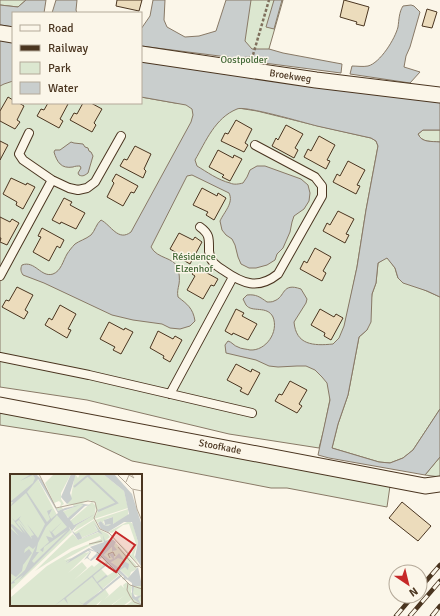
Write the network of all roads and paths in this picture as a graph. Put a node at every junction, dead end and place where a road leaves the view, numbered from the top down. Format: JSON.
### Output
{"nodes":[{"id":1,"x":270,"y":0,"type":"edge"},
{"id":2,"x":0,"y":33,"type":"edge"},
{"id":3,"x":12,"y":35,"type":"edge"},
{"id":4,"x":142,"y":54,"type":"edge"},
{"id":5,"x":252,"y":60,"type":"dead end"},
{"id":6,"x":440,"y":95,"type":"edge"},
{"id":7,"x":29,"y":133,"type":"dead end"},
{"id":8,"x":121,"y":136,"type":"dead end"},
{"id":9,"x":255,"y":145,"type":"dead end"},
{"id":10,"x":52,"y":180,"type":"junction"},
{"id":11,"x":200,"y":227,"type":"dead end"},
{"id":12,"x":0,"y":276,"type":"edge"},
{"id":13,"x":233,"y":277,"type":"junction"},
{"id":14,"x":0,"y":357,"type":"edge"},
{"id":15,"x":170,"y":394,"type":"junction"},
{"id":16,"x":0,"y":405,"type":"edge"},
{"id":17,"x":252,"y":413,"type":"dead end"},
{"id":18,"x":440,"y":484,"type":"edge"}],
"edges":[{"from":1,"to":5,"type":"path"},
{"from":2,"to":3,"type":"street"},
{"from":4,"to":6,"type":"street","name":"Broekweg"},
{"from":7,"to":10,"type":"lane"},
{"from":8,"to":10,"type":"lane"},
{"from":9,"to":13,"type":"lane"},
{"from":10,"to":12,"type":"lane"},
{"from":11,"to":13,"type":"lane"},
{"from":13,"to":15,"type":"lane"},
{"from":14,"to":15,"type":"lane"},
{"from":15,"to":17,"type":"lane"},
{"from":16,"to":18,"type":"street","name":"Stoofkade"}]}
